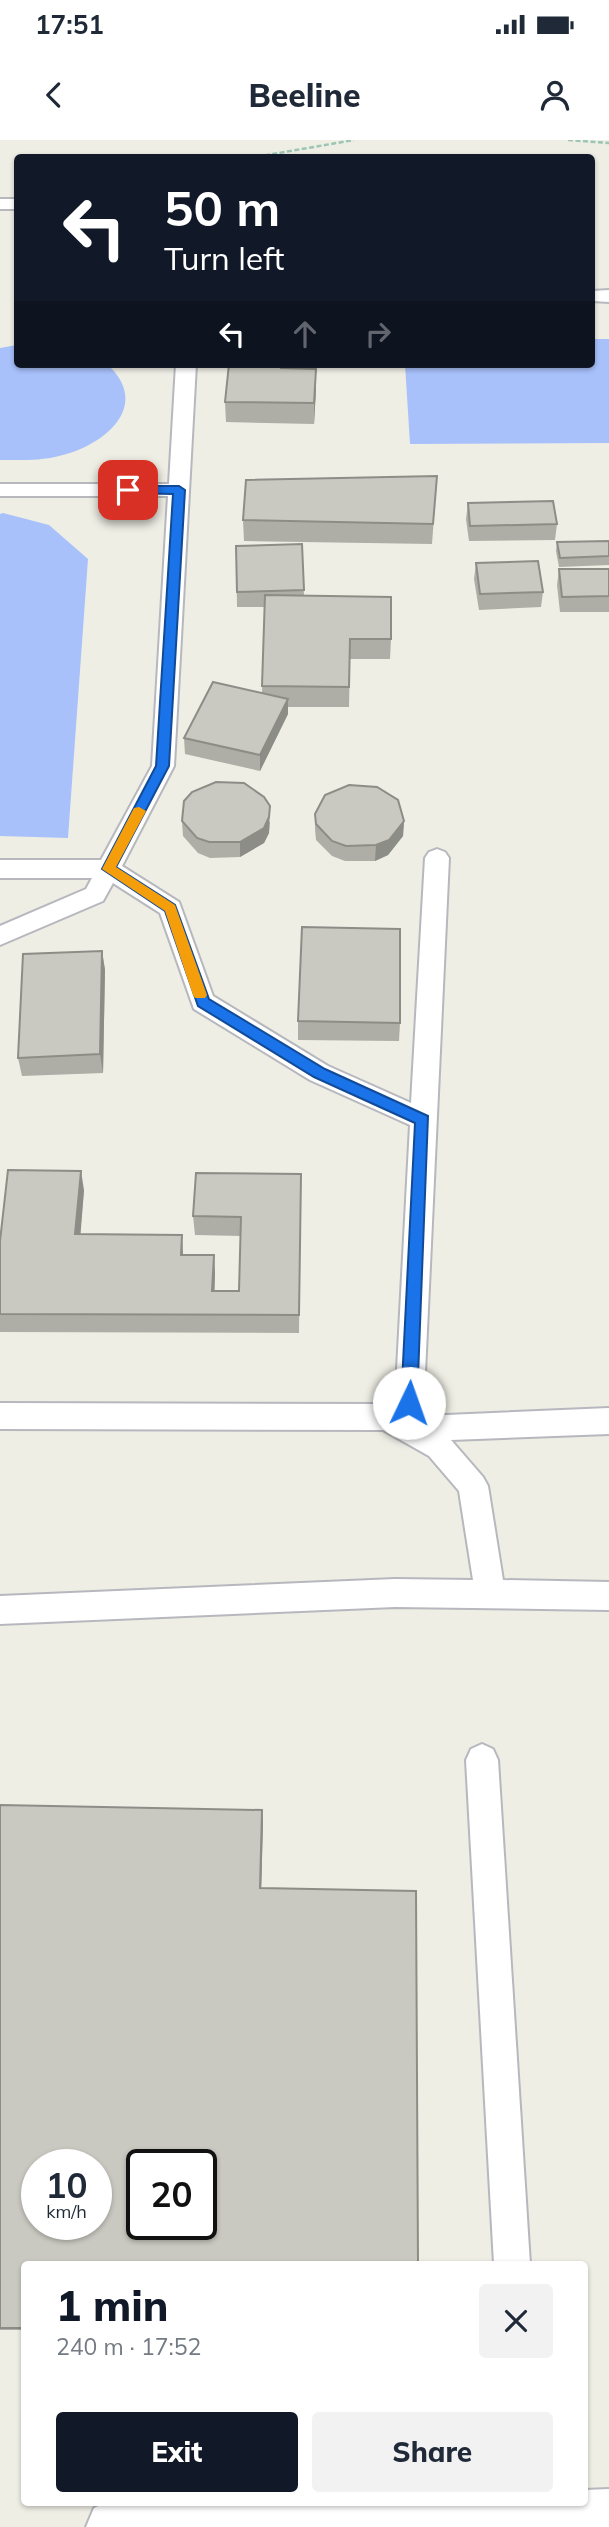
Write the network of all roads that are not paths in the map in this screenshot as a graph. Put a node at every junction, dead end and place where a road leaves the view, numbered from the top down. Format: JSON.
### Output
{"nodes":[{"id":1,"x":186,"y":368,"type":"edge"},
{"id":2,"x":0,"y":490,"type":"edge"},
{"id":3,"x":179,"y":490,"type":"junction"},
{"id":4,"x":437,"y":858,"type":"dead end"},
{"id":5,"x":0,"y":869,"type":"edge"},
{"id":6,"x":108,"y":869,"type":"junction"},
{"id":7,"x":0,"y":936,"type":"edge"},
{"id":8,"x":423,"y":1120,"type":"junction"},
{"id":9,"x":0,"y":1416,"type":"edge"},
{"id":10,"x":609,"y":1421,"type":"edge"},
{"id":11,"x":408,"y":1429,"type":"junction"},
{"id":12,"x":490,"y":1594,"type":"junction"},
{"id":13,"x":609,"y":1596,"type":"edge"},
{"id":14,"x":0,"y":1610,"type":"edge"},
{"id":15,"x":482,"y":1760,"type":"dead end"},
{"id":16,"x":512,"y":2261,"type":"edge"},
{"id":17,"x":527,"y":2516,"type":"edge"},
{"id":18,"x":609,"y":2516,"type":"edge"},
{"id":19,"x":113,"y":2527,"type":"edge"}],
"edges":[{"from":1,"to":3,"type":"lane"},
{"from":2,"to":3,"type":"lane"},
{"from":3,"to":6,"type":"lane"},
{"from":4,"to":8,"type":"lane"},
{"from":5,"to":6,"type":"lane"},
{"from":6,"to":7,"type":"lane"},
{"from":6,"to":8,"type":"lane"},
{"from":8,"to":11,"type":"lane"},
{"from":9,"to":11,"type":"lane"},
{"from":10,"to":11,"type":"lane"},
{"from":11,"to":12,"type":"lane"},
{"from":12,"to":13,"type":"lane"},
{"from":12,"to":14,"type":"lane"},
{"from":15,"to":16,"type":"lane"},
{"from":17,"to":18,"type":"street"},
{"from":17,"to":19,"type":"street"}]}
